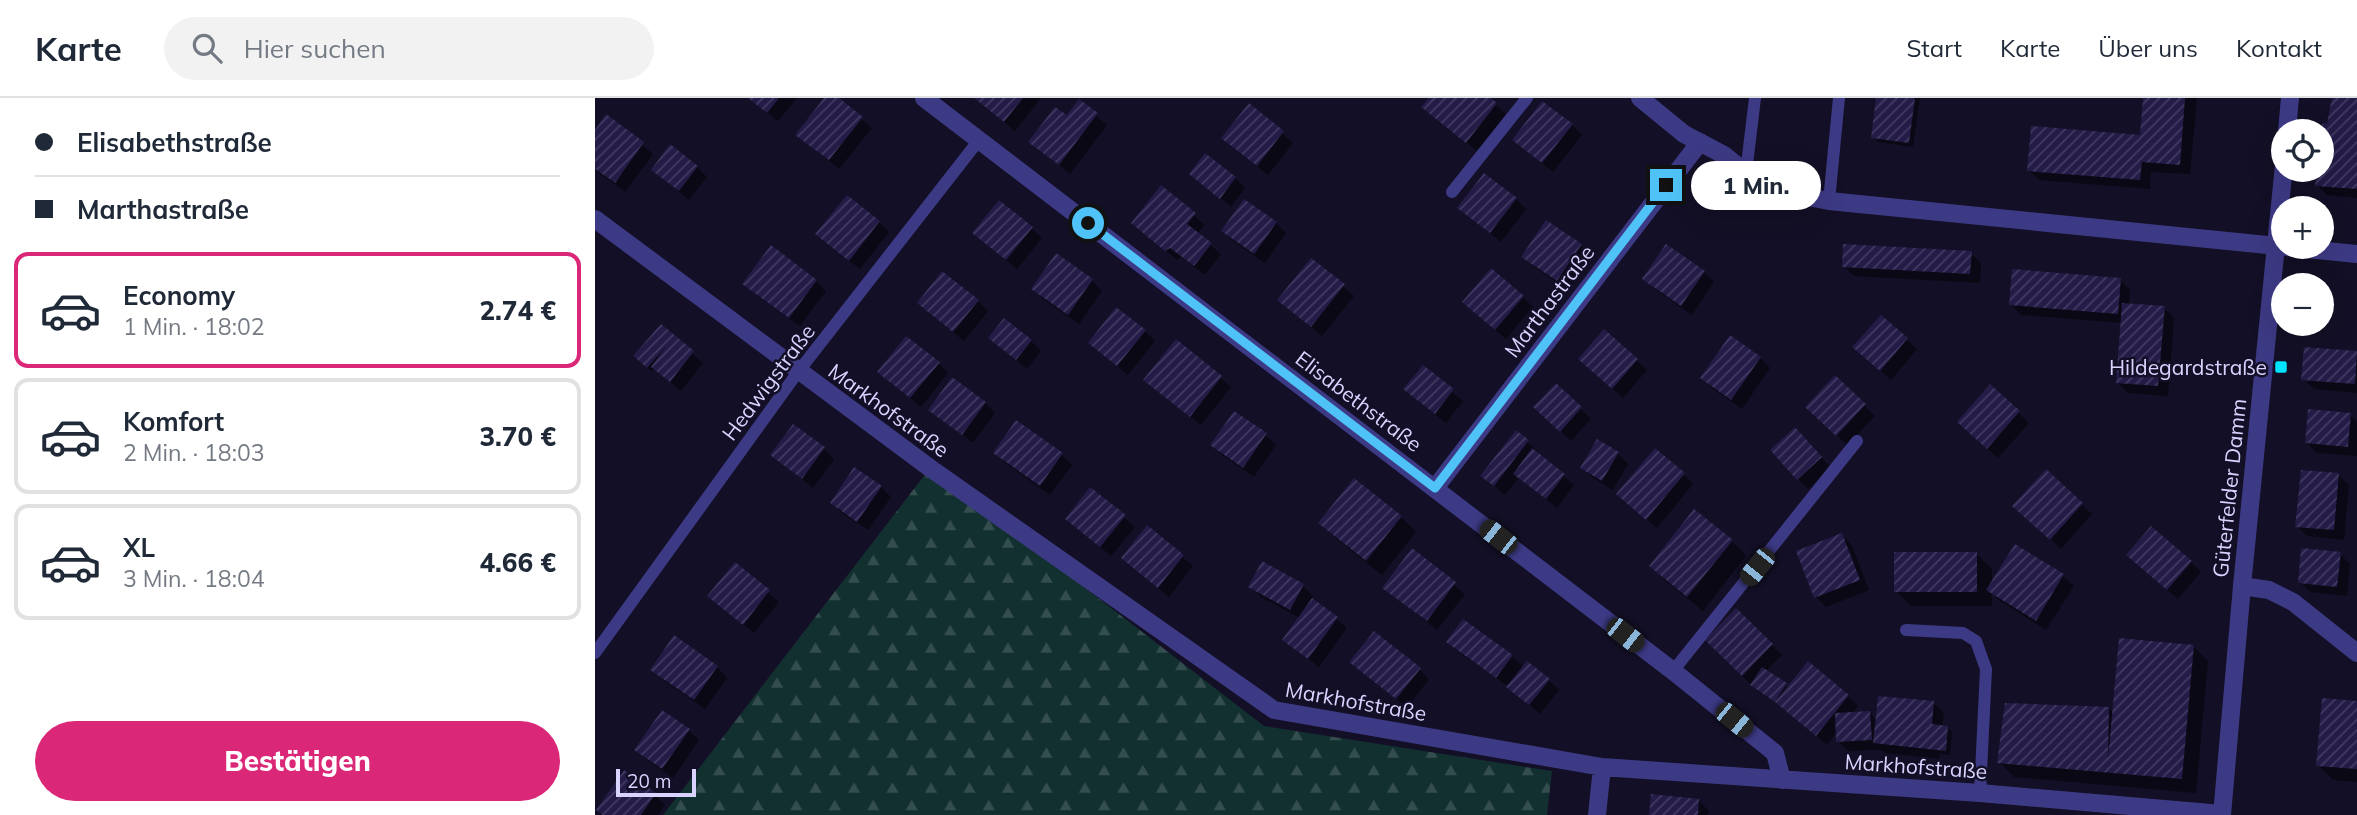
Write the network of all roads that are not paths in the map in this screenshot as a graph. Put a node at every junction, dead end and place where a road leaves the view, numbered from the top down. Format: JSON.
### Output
{"nodes":[{"id":1,"x":924,"y":98,"type":"edge"},
{"id":2,"x":1527,"y":98,"type":"edge"},
{"id":3,"x":1640,"y":98,"type":"edge"},
{"id":4,"x":1755,"y":98,"type":"edge"},
{"id":5,"x":1839,"y":98,"type":"edge"},
{"id":6,"x":2290,"y":98,"type":"edge"},
{"id":7,"x":2288,"y":119,"type":"edge"},
{"id":8,"x":979,"y":139,"type":"junction"},
{"id":9,"x":1700,"y":142,"type":"junction"},
{"id":10,"x":1746,"y":173,"type":"junction"},
{"id":11,"x":1452,"y":192,"type":"dead end"},
{"id":12,"x":1829,"y":201,"type":"junction"},
{"id":13,"x":595,"y":219,"type":"edge"},
{"id":14,"x":2271,"y":245,"type":"edge"},
{"id":15,"x":2334,"y":252,"type":"edge"},
{"id":16,"x":2357,"y":254,"type":"edge"},
{"id":17,"x":2275,"y":259,"type":"edge"},
{"id":18,"x":798,"y":372,"type":"junction"},
{"id":19,"x":1857,"y":441,"type":"dead end"},
{"id":20,"x":1435,"y":488,"type":"junction"},
{"id":21,"x":2242,"y":586,"type":"junction"},
{"id":22,"x":1906,"y":630,"type":"dead end"},
{"id":23,"x":595,"y":653,"type":"edge"},
{"id":24,"x":2357,"y":653,"type":"edge"},
{"id":25,"x":1673,"y":671,"type":"junction"},
{"id":26,"x":1602,"y":767,"type":"junction"},
{"id":27,"x":1782,"y":780,"type":"junction"},
{"id":28,"x":1980,"y":793,"type":"junction"},
{"id":29,"x":2222,"y":814,"type":"edge"},
{"id":30,"x":1597,"y":815,"type":"edge"}],
"edges":[{"from":1,"to":8,"type":"street","name":"Elisabethstraße"},
{"from":2,"to":11,"type":"lane"},
{"from":3,"to":9,"type":"street"},
{"from":4,"to":10,"type":"lane"},
{"from":5,"to":12,"type":"lane"},
{"from":6,"to":7,"type":"street"},
{"from":8,"to":18,"type":"lane","name":"Hedwigstraße"},
{"from":8,"to":20,"type":"street","name":"Elisabethstraße"},
{"from":9,"to":10,"type":"street"},
{"from":9,"to":20,"type":"street","name":"Marthastraße"},
{"from":10,"to":12,"type":"street"},
{"from":12,"to":14,"type":"street"},
{"from":13,"to":18,"type":"street","name":"Markhofstraße"},
{"from":15,"to":16,"type":"street"},
{"from":17,"to":21,"type":"street","name":"Güterfelder Damm"},
{"from":18,"to":23,"type":"lane","name":"Hedwigstraße"},
{"from":18,"to":26,"type":"street","name":"Markhofstraße"},
{"from":19,"to":25,"type":"lane"},
{"from":20,"to":25,"type":"street","name":"Elisabethstraße"},
{"from":21,"to":24,"type":"street"},
{"from":21,"to":29,"type":"street","name":"Güterfelder Damm"},
{"from":22,"to":28,"type":"lane"},
{"from":25,"to":27,"type":"street","name":"Elisabethstraße"},
{"from":26,"to":27,"type":"street","name":"Markhofstraße"},
{"from":26,"to":30,"type":"street"},
{"from":27,"to":28,"type":"street","name":"Markhofstraße"},
{"from":28,"to":29,"type":"street","name":"Markhofstraße"}]}
